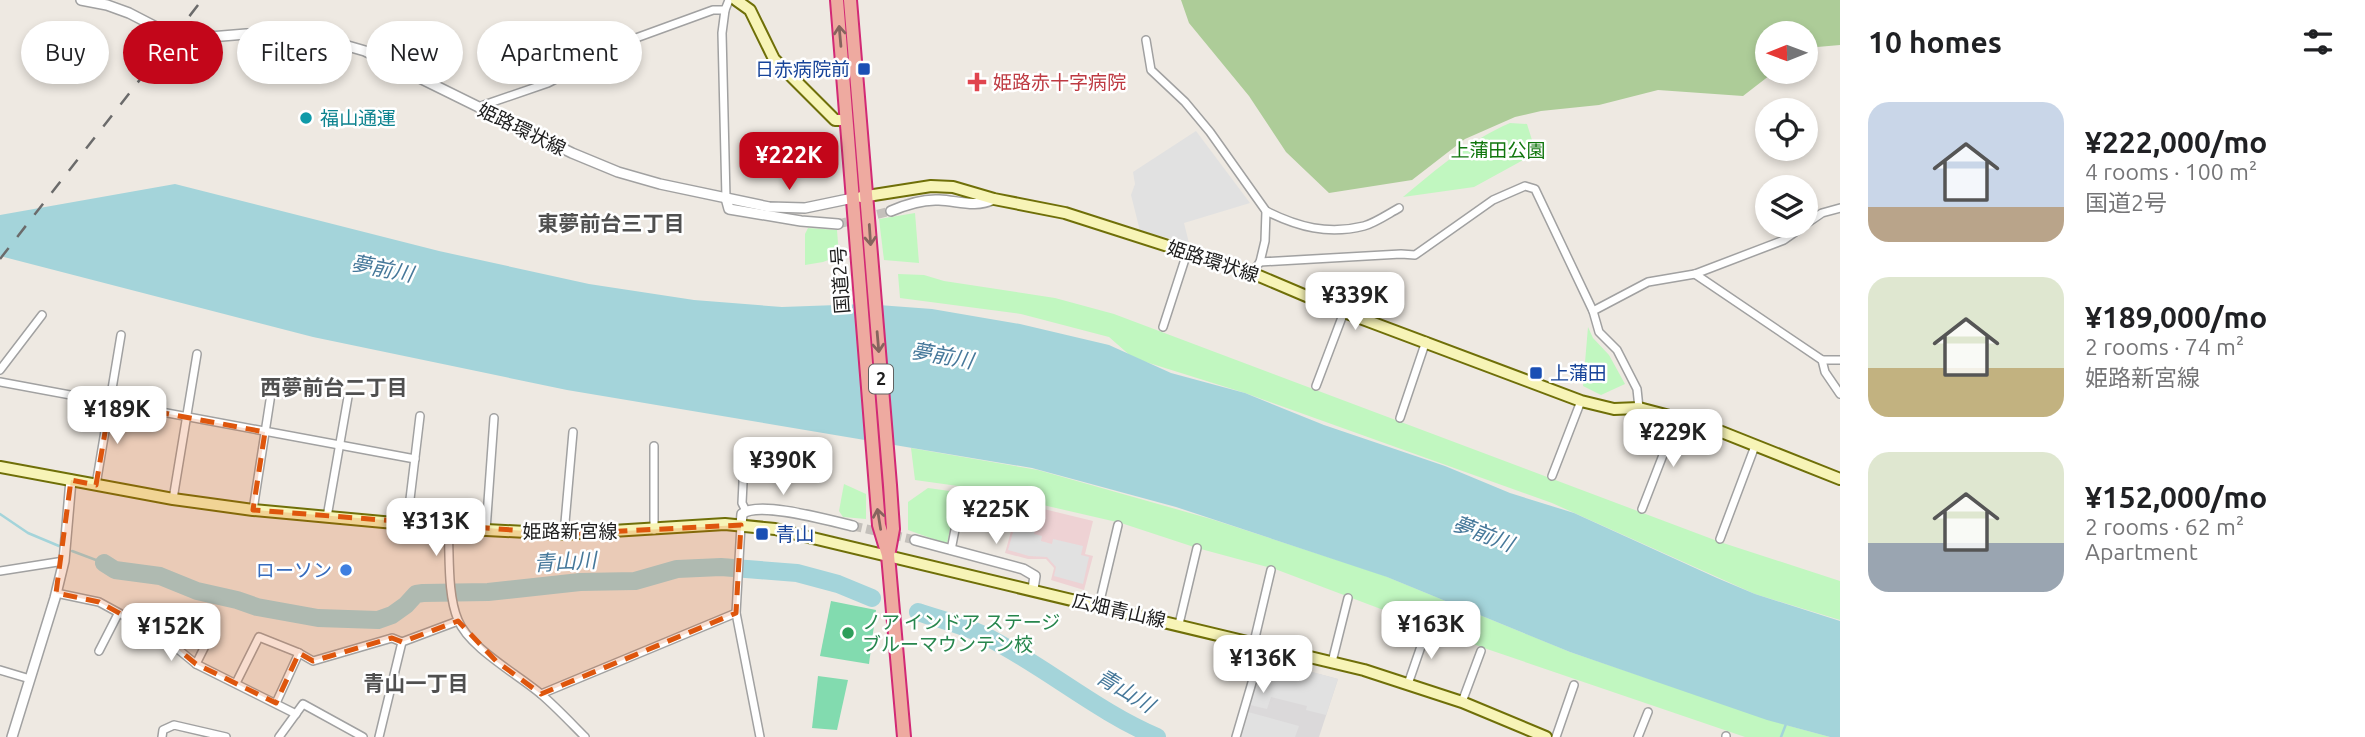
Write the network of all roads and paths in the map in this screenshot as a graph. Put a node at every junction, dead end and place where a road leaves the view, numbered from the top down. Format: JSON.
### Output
{"nodes":[{"id":1,"x":84,"y":0,"type":"edge"},
{"id":2,"x":729,"y":0,"type":"edge"},
{"id":3,"x":736,"y":0,"type":"edge"},
{"id":4,"x":837,"y":0,"type":"edge"},
{"id":5,"x":850,"y":0,"type":"edge"},
{"id":6,"x":725,"y":10,"type":"junction"},
{"id":7,"x":1146,"y":40,"type":"dead end"},
{"id":8,"x":478,"y":108,"type":"junction"},
{"id":9,"x":847,"y":120,"type":"junction"},
{"id":10,"x":867,"y":197,"type":"junction"},
{"id":11,"x":726,"y":198,"type":"junction"},
{"id":12,"x":853,"y":198,"type":"junction"},
{"id":13,"x":994,"y":198,"type":"junction"},
{"id":14,"x":1398,"y":208,"type":"dead end"},
{"id":15,"x":1840,"y":208,"type":"edge"},
{"id":16,"x":891,"y":211,"type":"tunnel mouth"},
{"id":17,"x":1266,"y":211,"type":"junction"},
{"id":18,"x":1818,"y":216,"type":"edge"},
{"id":19,"x":838,"y":224,"type":"tunnel mouth"},
{"id":20,"x":1787,"y":238,"type":"edge"},
{"id":21,"x":1187,"y":253,"type":"junction"},
{"id":22,"x":1260,"y":262,"type":"junction"},
{"id":23,"x":1252,"y":273,"type":"junction"},
{"id":24,"x":1695,"y":274,"type":"junction"},
{"id":25,"x":1593,"y":311,"type":"junction"},
{"id":26,"x":1344,"y":312,"type":"junction"},
{"id":27,"x":43,"y":315,"type":"dead end"},
{"id":28,"x":1163,"y":327,"type":"dead end"},
{"id":29,"x":121,"y":335,"type":"dead end"},
{"id":30,"x":1426,"y":341,"type":"junction"},
{"id":31,"x":197,"y":354,"type":"dead end"},
{"id":32,"x":1822,"y":360,"type":"junction"},
{"id":33,"x":1840,"y":360,"type":"edge"},
{"id":34,"x":0,"y":370,"type":"edge"},
{"id":35,"x":273,"y":381,"type":"dead end"},
{"id":36,"x":0,"y":382,"type":"edge"},
{"id":37,"x":1316,"y":386,"type":"dead end"},
{"id":38,"x":1840,"y":394,"type":"edge"},
{"id":39,"x":348,"y":397,"type":"dead end"},
{"id":40,"x":1581,"y":401,"type":"junction"},
{"id":41,"x":110,"y":403,"type":"junction"},
{"id":42,"x":1639,"y":408,"type":"junction"},
{"id":43,"x":420,"y":416,"type":"dead end"},
{"id":44,"x":186,"y":417,"type":"junction"},
{"id":45,"x":494,"y":418,"type":"dead end"},
{"id":46,"x":1399,"y":418,"type":"dead end"},
{"id":47,"x":1677,"y":419,"type":"junction"},
{"id":48,"x":265,"y":432,"type":"junction"},
{"id":49,"x":573,"y":432,"type":"dead end"},
{"id":50,"x":340,"y":444,"type":"junction"},
{"id":51,"x":654,"y":446,"type":"dead end"},
{"id":52,"x":1755,"y":446,"type":"junction"},
{"id":53,"x":415,"y":459,"type":"junction"},
{"id":54,"x":744,"y":462,"type":"dead end"},
{"id":55,"x":0,"y":467,"type":"edge"},
{"id":56,"x":1552,"y":476,"type":"dead end"},
{"id":57,"x":1840,"y":479,"type":"edge"},
{"id":58,"x":71,"y":481,"type":"junction"},
{"id":59,"x":96,"y":485,"type":"junction"},
{"id":60,"x":173,"y":499,"type":"junction"},
{"id":61,"x":961,"y":499,"type":"dead end"},
{"id":62,"x":1642,"y":509,"type":"dead end"},
{"id":63,"x":253,"y":510,"type":"junction"},
{"id":64,"x":746,"y":511,"type":"junction"},
{"id":65,"x":327,"y":517,"type":"junction"},
{"id":66,"x":407,"y":524,"type":"junction"},
{"id":67,"x":741,"y":524,"type":"junction"},
{"id":68,"x":1118,"y":525,"type":"dead end"},
{"id":69,"x":853,"y":526,"type":"tunnel mouth"},
{"id":70,"x":448,"y":528,"type":"junction"},
{"id":71,"x":486,"y":530,"type":"junction"},
{"id":72,"x":654,"y":530,"type":"junction"},
{"id":73,"x":564,"y":534,"type":"junction"},
{"id":74,"x":1720,"y":539,"type":"dead end"},
{"id":75,"x":915,"y":540,"type":"tunnel mouth"},
{"id":76,"x":1197,"y":548,"type":"dead end"},
{"id":77,"x":951,"y":550,"type":"junction"},
{"id":78,"x":888,"y":555,"type":"junction"},
{"id":79,"x":64,"y":561,"type":"junction"},
{"id":80,"x":1271,"y":570,"type":"dead end"},
{"id":81,"x":0,"y":571,"type":"edge"},
{"id":82,"x":1033,"y":589,"type":"junction"},
{"id":83,"x":56,"y":593,"type":"junction"},
{"id":84,"x":1348,"y":598,"type":"dead end"},
{"id":85,"x":1099,"y":605,"type":"junction"},
{"id":86,"x":736,"y":613,"type":"junction"},
{"id":87,"x":118,"y":614,"type":"junction"},
{"id":88,"x":458,"y":621,"type":"junction"},
{"id":89,"x":1179,"y":624,"type":"junction"},
{"id":90,"x":214,"y":628,"type":"dead end"},
{"id":91,"x":1427,"y":629,"type":"dead end"},
{"id":92,"x":402,"y":642,"type":"junction"},
{"id":93,"x":1259,"y":644,"type":"junction"},
{"id":94,"x":99,"y":651,"type":"dead end"},
{"id":95,"x":1482,"y":651,"type":"dead end"},
{"id":96,"x":299,"y":653,"type":"junction"},
{"id":97,"x":1332,"y":662,"type":"junction"},
{"id":98,"x":196,"y":664,"type":"junction"},
{"id":99,"x":0,"y":670,"type":"edge"},
{"id":100,"x":30,"y":679,"type":"junction"},
{"id":101,"x":236,"y":683,"type":"junction"},
{"id":102,"x":1408,"y":684,"type":"junction"},
{"id":103,"x":1574,"y":685,"type":"dead end"},
{"id":104,"x":541,"y":694,"type":"junction"},
{"id":105,"x":1462,"y":702,"type":"junction"},
{"id":106,"x":276,"y":703,"type":"junction"},
{"id":107,"x":1648,"y":712,"type":"dead end"},
{"id":108,"x":296,"y":714,"type":"junction"},
{"id":109,"x":12,"y":737,"type":"edge"},
{"id":110,"x":162,"y":737,"type":"edge"},
{"id":111,"x":226,"y":737,"type":"edge"},
{"id":112,"x":279,"y":737,"type":"edge"},
{"id":113,"x":363,"y":737,"type":"edge"},
{"id":114,"x":379,"y":737,"type":"edge"},
{"id":115,"x":585,"y":737,"type":"edge"},
{"id":116,"x":760,"y":737,"type":"edge"},
{"id":117,"x":904,"y":737,"type":"edge"},
{"id":118,"x":1236,"y":737,"type":"edge"},
{"id":119,"x":1546,"y":737,"type":"edge"},
{"id":120,"x":1556,"y":737,"type":"edge"},
{"id":121,"x":1638,"y":737,"type":"edge"}],
"edges":[{"from":1,"to":8,"type":"street","name":"姫路環状線"},
{"from":2,"to":6,"type":"street"},
{"from":3,"to":9,"type":"main road"},
{"from":9,"to":4,"type":"highway","name":"国道2号","number":"2","one_way":true},
{"from":5,"to":10,"type":"highway","name":"国道2号","number":"2"},
{"from":6,"to":8,"type":"street"},
{"from":6,"to":11,"type":"street"},
{"from":7,"to":17,"type":"street"},
{"from":8,"to":11,"type":"street","name":"姫路環状線"},
{"from":9,"to":12,"type":"highway","name":"国道2号","number":"2"},
{"from":10,"to":12,"type":"main road","name":"姫路環状線"},
{"from":10,"to":13,"type":"main road","name":"姫路環状線"},
{"from":10,"to":78,"type":"highway","name":"国道2号","number":"2","one_way":true},
{"from":11,"to":12,"type":"street","name":"姫路環状線"},
{"from":11,"to":19,"type":"street"},
{"from":78,"to":12,"type":"highway","name":"国道2号","number":"2","one_way":true},
{"from":13,"to":16,"type":"street"},
{"from":13,"to":21,"type":"main road","name":"姫路環状線"},
{"from":14,"to":17,"type":"street"},
{"from":15,"to":18,"type":"street"},
{"from":17,"to":22,"type":"street"},
{"from":20,"to":24,"type":"street"},
{"from":21,"to":23,"type":"main road","name":"姫路環状線"},
{"from":21,"to":28,"type":"street"},
{"from":22,"to":23,"type":"street"},
{"from":22,"to":25,"type":"street"},
{"from":23,"to":26,"type":"main road","name":"姫路環状線"},
{"from":24,"to":25,"type":"street"},
{"from":24,"to":32,"type":"street"},
{"from":25,"to":42,"type":"street"},
{"from":26,"to":30,"type":"main road","name":"姫路環状線"},
{"from":26,"to":37,"type":"street"},
{"from":27,"to":34,"type":"street"},
{"from":29,"to":41,"type":"street"},
{"from":30,"to":40,"type":"main road","name":"姫路環状線"},
{"from":30,"to":46,"type":"street"},
{"from":31,"to":44,"type":"street"},
{"from":32,"to":33,"type":"street"},
{"from":32,"to":38,"type":"street"},
{"from":35,"to":48,"type":"street"},
{"from":36,"to":41,"type":"street"},
{"from":39,"to":50,"type":"street"},
{"from":40,"to":42,"type":"main road","name":"姫路環状線"},
{"from":40,"to":56,"type":"street"},
{"from":41,"to":44,"type":"street"},
{"from":41,"to":59,"type":"street"},
{"from":42,"to":47,"type":"main road","name":"姫路環状線"},
{"from":43,"to":53,"type":"street"},
{"from":44,"to":48,"type":"street"},
{"from":44,"to":60,"type":"street"},
{"from":45,"to":71,"type":"street"},
{"from":47,"to":52,"type":"main road","name":"姫路環状線"},
{"from":47,"to":62,"type":"street"},
{"from":48,"to":50,"type":"street"},
{"from":48,"to":63,"type":"street"},
{"from":49,"to":73,"type":"street"},
{"from":50,"to":53,"type":"street"},
{"from":50,"to":65,"type":"street"},
{"from":51,"to":72,"type":"street"},
{"from":52,"to":57,"type":"main road","name":"姫路環状線"},
{"from":52,"to":74,"type":"street"},
{"from":53,"to":66,"type":"street"},
{"from":54,"to":64,"type":"street"},
{"from":55,"to":58,"type":"main road","name":"姫路新宮線"},
{"from":58,"to":59,"type":"main road","name":"姫路新宮線"},
{"from":58,"to":79,"type":"street"},
{"from":59,"to":60,"type":"main road","name":"姫路新宮線"},
{"from":60,"to":63,"type":"main road","name":"姫路新宮線"},
{"from":61,"to":77,"type":"street"},
{"from":63,"to":65,"type":"main road","name":"姫路新宮線"},
{"from":64,"to":67,"type":"street"},
{"from":64,"to":69,"type":"street"},
{"from":65,"to":66,"type":"main road","name":"姫路新宮線"},
{"from":66,"to":70,"type":"main road","name":"姫路新宮線"},
{"from":67,"to":72,"type":"main road","name":"姫路新宮線"},
{"from":67,"to":78,"type":"main road","name":"姫路新宮線"},
{"from":67,"to":86,"type":"street"},
{"from":68,"to":85,"type":"street"},
{"from":70,"to":71,"type":"main road","name":"姫路新宮線"},
{"from":70,"to":88,"type":"street"},
{"from":71,"to":73,"type":"main road","name":"姫路新宮線"},
{"from":72,"to":73,"type":"main road","name":"姫路新宮線"},
{"from":75,"to":77,"type":"street"},
{"from":76,"to":89,"type":"street"},
{"from":77,"to":82,"type":"street"},
{"from":78,"to":82,"type":"main road","name":"広畑青山線"},
{"from":78,"to":117,"type":"highway","name":"国道2号","number":"2"},
{"from":79,"to":81,"type":"street"},
{"from":79,"to":83,"type":"street"},
{"from":80,"to":93,"type":"street"},
{"from":82,"to":85,"type":"main road","name":"広畑青山線"},
{"from":83,"to":87,"type":"street"},
{"from":83,"to":100,"type":"street"},
{"from":84,"to":97,"type":"street"},
{"from":85,"to":89,"type":"main road","name":"広畑青山線"},
{"from":86,"to":104,"type":"street"},
{"from":86,"to":116,"type":"street"},
{"from":87,"to":94,"type":"street"},
{"from":87,"to":98,"type":"street"},
{"from":88,"to":92,"type":"street"},
{"from":88,"to":104,"type":"street"},
{"from":89,"to":93,"type":"main road","name":"広畑青山線"},
{"from":90,"to":98,"type":"street"},
{"from":91,"to":102,"type":"street"},
{"from":92,"to":96,"type":"street"},
{"from":92,"to":114,"type":"street"},
{"from":93,"to":97,"type":"main road","name":"広畑青山線"},
{"from":93,"to":118,"type":"street"},
{"from":95,"to":105,"type":"street"},
{"from":96,"to":101,"type":"street"},
{"from":96,"to":106,"type":"street"},
{"from":97,"to":102,"type":"main road","name":"広畑青山線"},
{"from":98,"to":101,"type":"street"},
{"from":99,"to":100,"type":"street"},
{"from":100,"to":109,"type":"street"},
{"from":101,"to":106,"type":"street"},
{"from":102,"to":105,"type":"main road","name":"広畑青山線"},
{"from":103,"to":120,"type":"street"},
{"from":104,"to":115,"type":"street"},
{"from":105,"to":119,"type":"main road","name":"広畑青山線"},
{"from":106,"to":108,"type":"street"},
{"from":107,"to":121,"type":"street"},
{"from":108,"to":112,"type":"street"},
{"from":108,"to":113,"type":"street"},
{"from":110,"to":111,"type":"street"}]}
